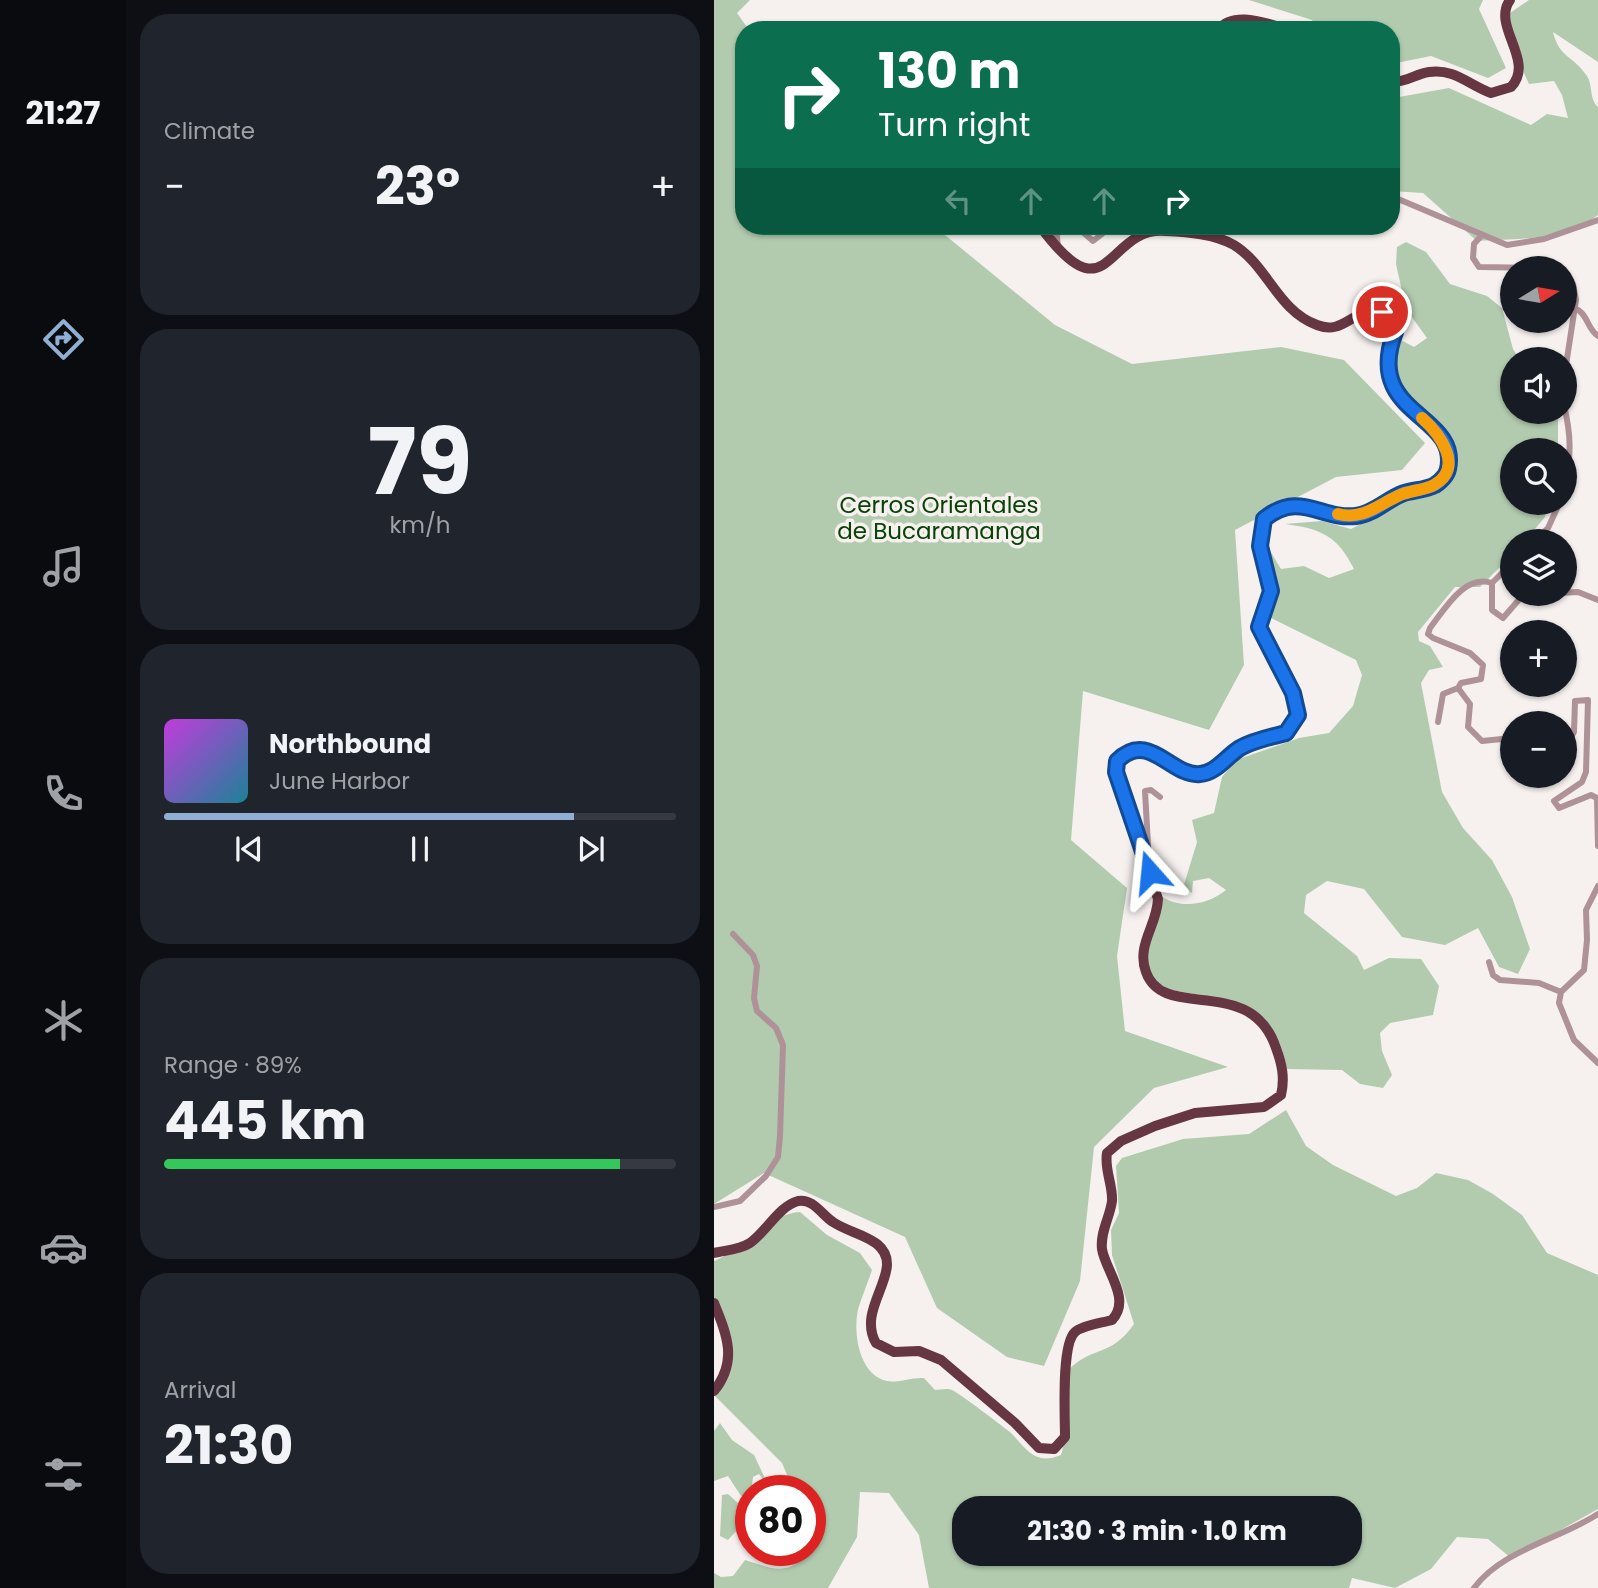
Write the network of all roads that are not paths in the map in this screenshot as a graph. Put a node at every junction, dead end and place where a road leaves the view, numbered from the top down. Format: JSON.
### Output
{"nodes":[{"id":1,"x":1510,"y":0,"type":"edge"},
{"id":2,"x":1400,"y":81,"type":"edge"},
{"id":3,"x":1400,"y":200,"type":"edge"},
{"id":4,"x":1598,"y":220,"type":"edge"},
{"id":5,"x":1047,"y":235,"type":"edge"},
{"id":6,"x":1057,"y":235,"type":"edge"},
{"id":7,"x":1086,"y":235,"type":"edge"},
{"id":8,"x":1101,"y":235,"type":"edge"},
{"id":9,"x":1144,"y":235,"type":"edge"},
{"id":10,"x":1190,"y":235,"type":"edge"},
{"id":11,"x":1481,"y":236,"type":"junction"},
{"id":12,"x":1058,"y":249,"type":"junction"},
{"id":13,"x":1500,"y":267,"type":"edge"},
{"id":14,"x":1577,"y":310,"type":"edge"},
{"id":15,"x":1598,"y":336,"type":"edge"},
{"id":16,"x":1500,"y":575,"type":"edge"},
{"id":17,"x":1492,"y":583,"type":"junction"},
{"id":18,"x":1598,"y":600,"type":"edge"},
{"id":19,"x":1458,"y":688,"type":"junction"},
{"id":20,"x":1588,"y":700,"type":"junction"},
{"id":21,"x":1598,"y":700,"type":"edge"},
{"id":22,"x":1575,"y":711,"type":"edge"},
{"id":23,"x":1438,"y":722,"type":"dead end"},
{"id":24,"x":1500,"y":738,"type":"edge"},
{"id":25,"x":1160,"y":797,"type":"dead end"},
{"id":26,"x":1598,"y":846,"type":"edge"},
{"id":27,"x":1150,"y":872,"type":"junction"},
{"id":28,"x":1598,"y":886,"type":"edge"},
{"id":29,"x":733,"y":934,"type":"dead end"},
{"id":30,"x":1489,"y":962,"type":"dead end"},
{"id":31,"x":1561,"y":992,"type":"junction"},
{"id":32,"x":1598,"y":1063,"type":"edge"},
{"id":33,"x":714,"y":1207,"type":"edge"},
{"id":34,"x":714,"y":1253,"type":"edge"},
{"id":35,"x":714,"y":1303,"type":"edge"},
{"id":36,"x":714,"y":1391,"type":"edge"},
{"id":37,"x":1598,"y":1514,"type":"edge"},
{"id":38,"x":1474,"y":1588,"type":"edge"}],
"edges":[{"from":1,"to":2,"type":"highway"},
{"from":3,"to":11,"type":"street"},
{"from":4,"to":11,"type":"street"},
{"from":5,"to":12,"type":"highway"},
{"from":6,"to":12,"type":"street"},
{"from":7,"to":8,"type":"street"},
{"from":9,"to":12,"type":"highway"},
{"from":10,"to":27,"type":"highway"},
{"from":11,"to":13,"type":"street"},
{"from":14,"to":15,"type":"street"},
{"from":16,"to":17,"type":"street"},
{"from":17,"to":18,"type":"street"},
{"from":17,"to":19,"type":"street"},
{"from":19,"to":23,"type":"street"},
{"from":19,"to":24,"type":"street"},
{"from":20,"to":21,"type":"street"},
{"from":20,"to":22,"type":"street"},
{"from":20,"to":26,"type":"street"},
{"from":25,"to":27,"type":"street"},
{"from":27,"to":34,"type":"highway"},
{"from":28,"to":31,"type":"street"},
{"from":29,"to":33,"type":"street"},
{"from":30,"to":31,"type":"street"},
{"from":31,"to":32,"type":"street"},
{"from":35,"to":36,"type":"highway"},
{"from":37,"to":38,"type":"street"}]}
